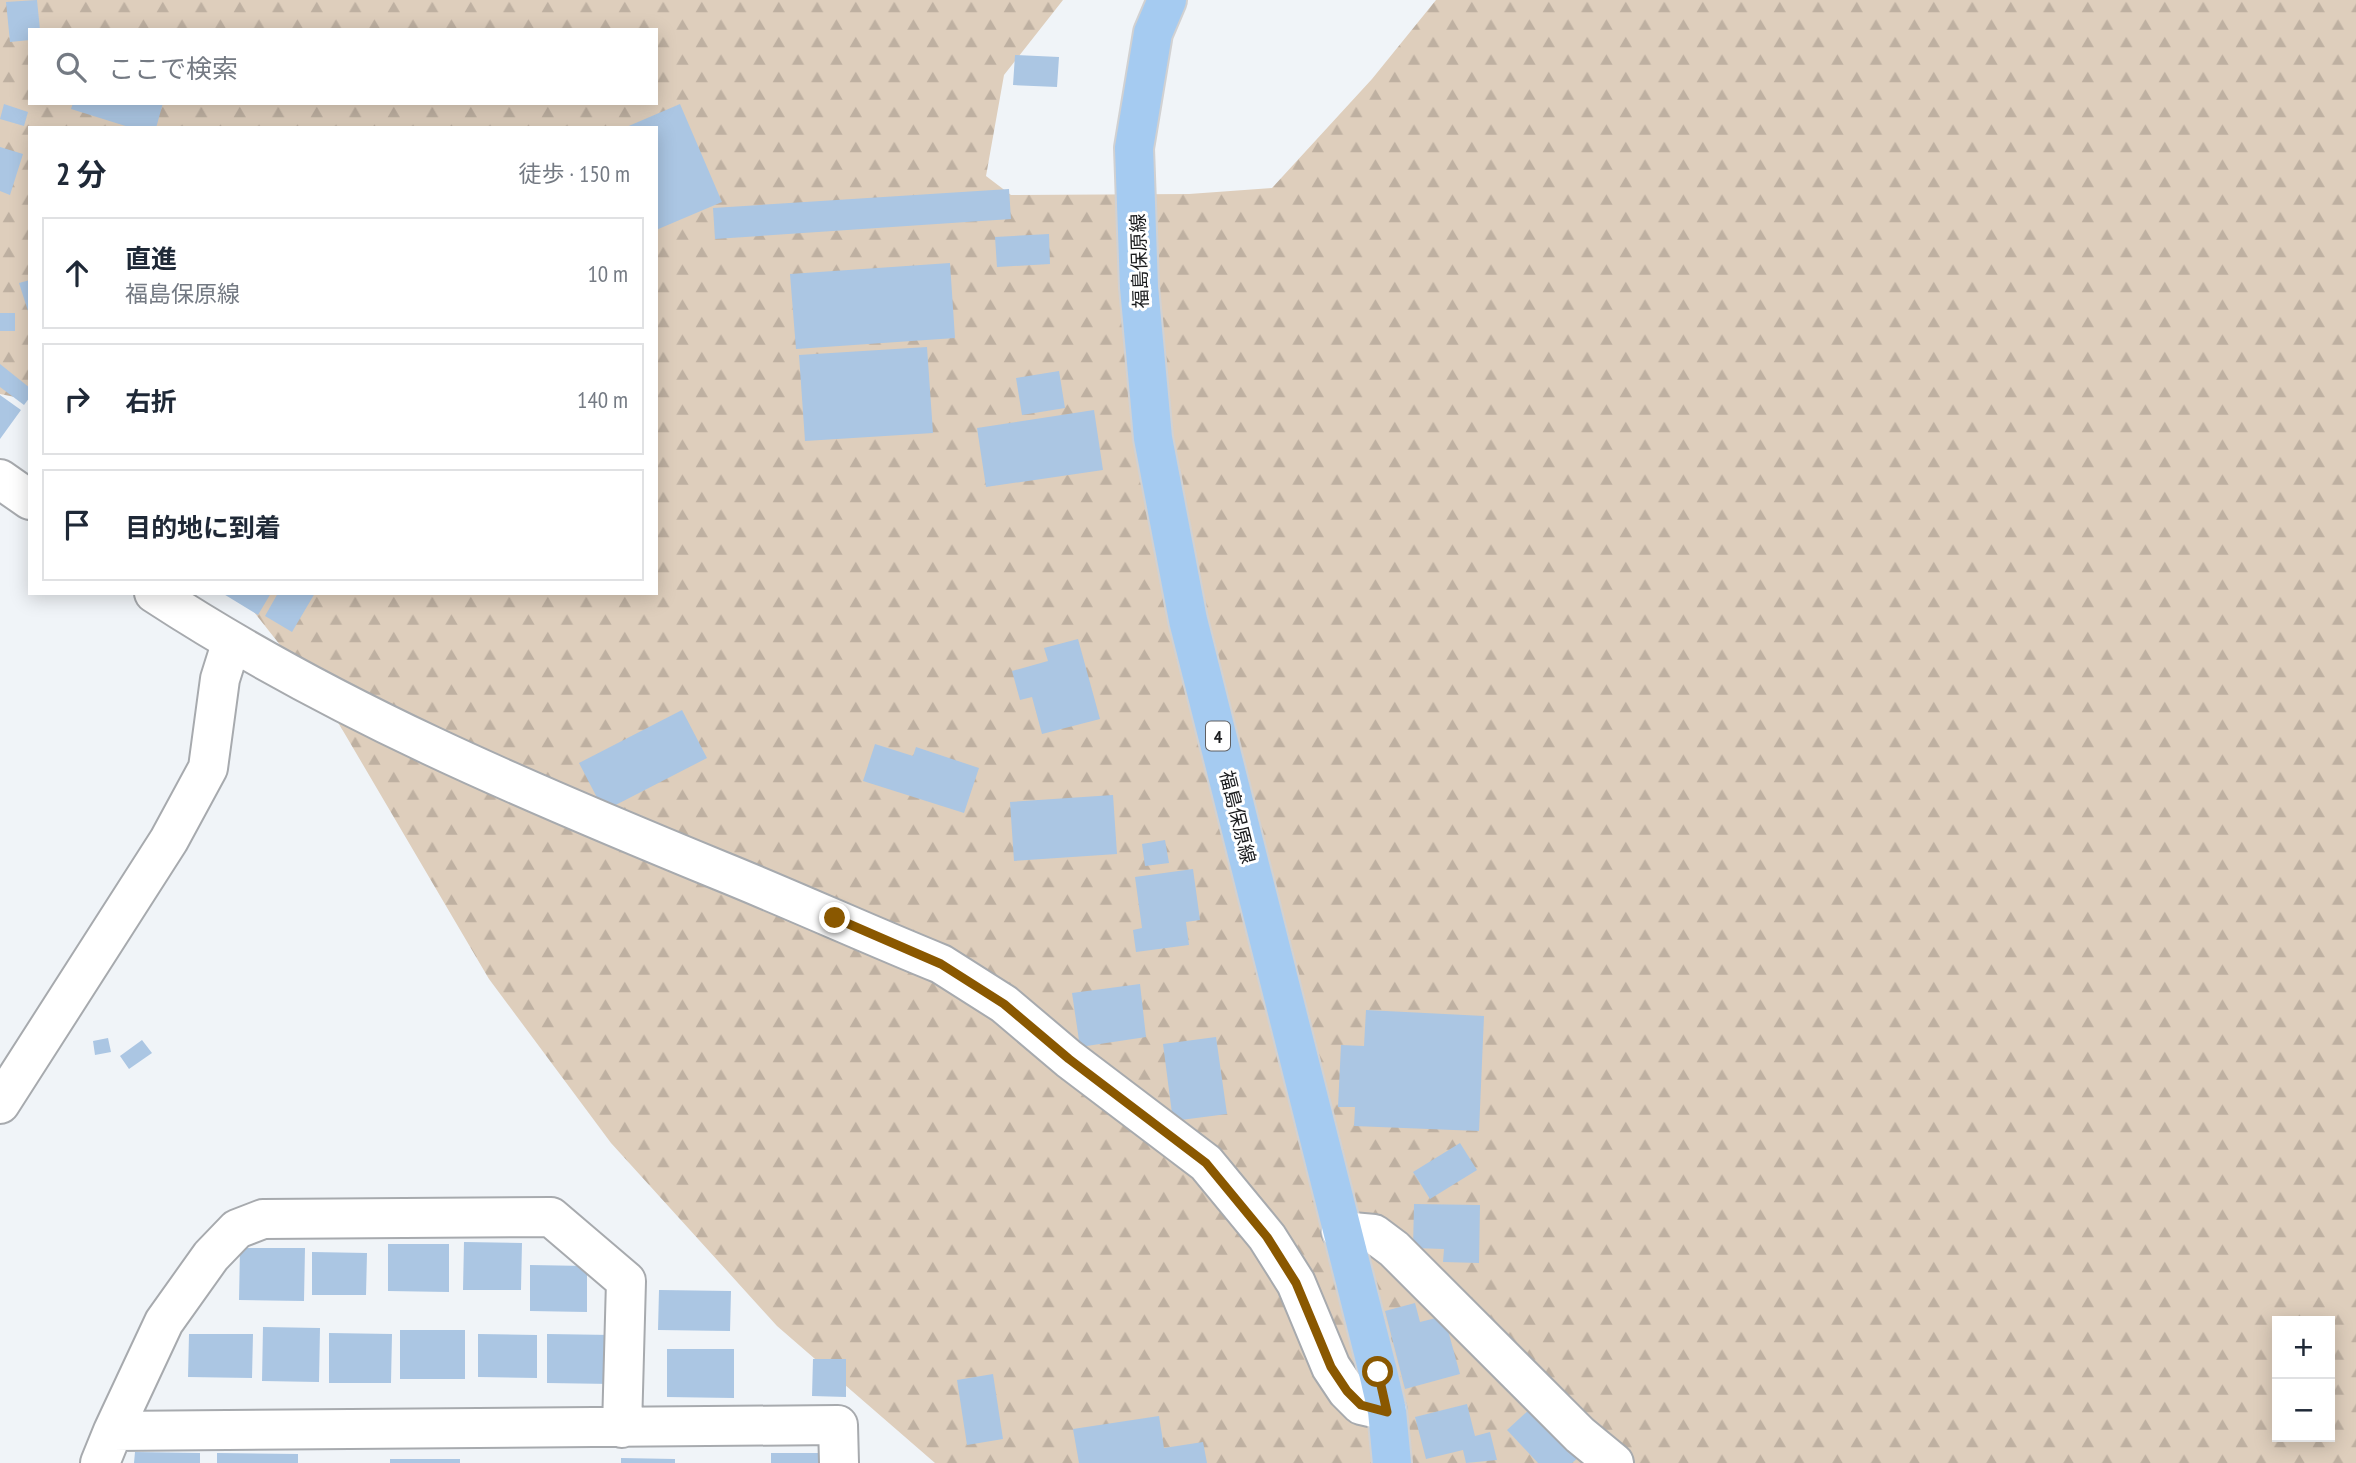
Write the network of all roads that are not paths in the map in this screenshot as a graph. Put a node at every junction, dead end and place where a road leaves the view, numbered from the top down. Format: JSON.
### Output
{"nodes":[{"id":1,"x":1167,"y":0,"type":"edge"},
{"id":2,"x":0,"y":479,"type":"edge"},
{"id":3,"x":28,"y":499,"type":"edge"},
{"id":4,"x":157,"y":595,"type":"edge"},
{"id":5,"x":231,"y":644,"type":"junction"},
{"id":6,"x":0,"y":1104,"type":"edge"},
{"id":7,"x":1341,"y":1231,"type":"junction"},
{"id":8,"x":1387,"y":1412,"type":"junction"},
{"id":9,"x":622,"y":1428,"type":"junction"},
{"id":10,"x":106,"y":1447,"type":"edge"},
{"id":11,"x":839,"y":1463,"type":"edge"},
{"id":12,"x":1392,"y":1463,"type":"edge"},
{"id":13,"x":1614,"y":1463,"type":"edge"}],
"edges":[{"from":1,"to":7,"type":"main road","name":"福島保原線","number":"4"},
{"from":2,"to":3,"type":"street"},
{"from":4,"to":5,"type":"street"},
{"from":5,"to":6,"type":"street"},
{"from":5,"to":8,"type":"street"},
{"from":7,"to":8,"type":"main road","name":"福島保原線","number":"4"},
{"from":7,"to":13,"type":"street"},
{"from":8,"to":12,"type":"main road","name":"福島保原線","number":"4"},
{"from":9,"to":10,"type":"street"},
{"from":9,"to":10,"type":"street"},
{"from":9,"to":11,"type":"street"}]}
